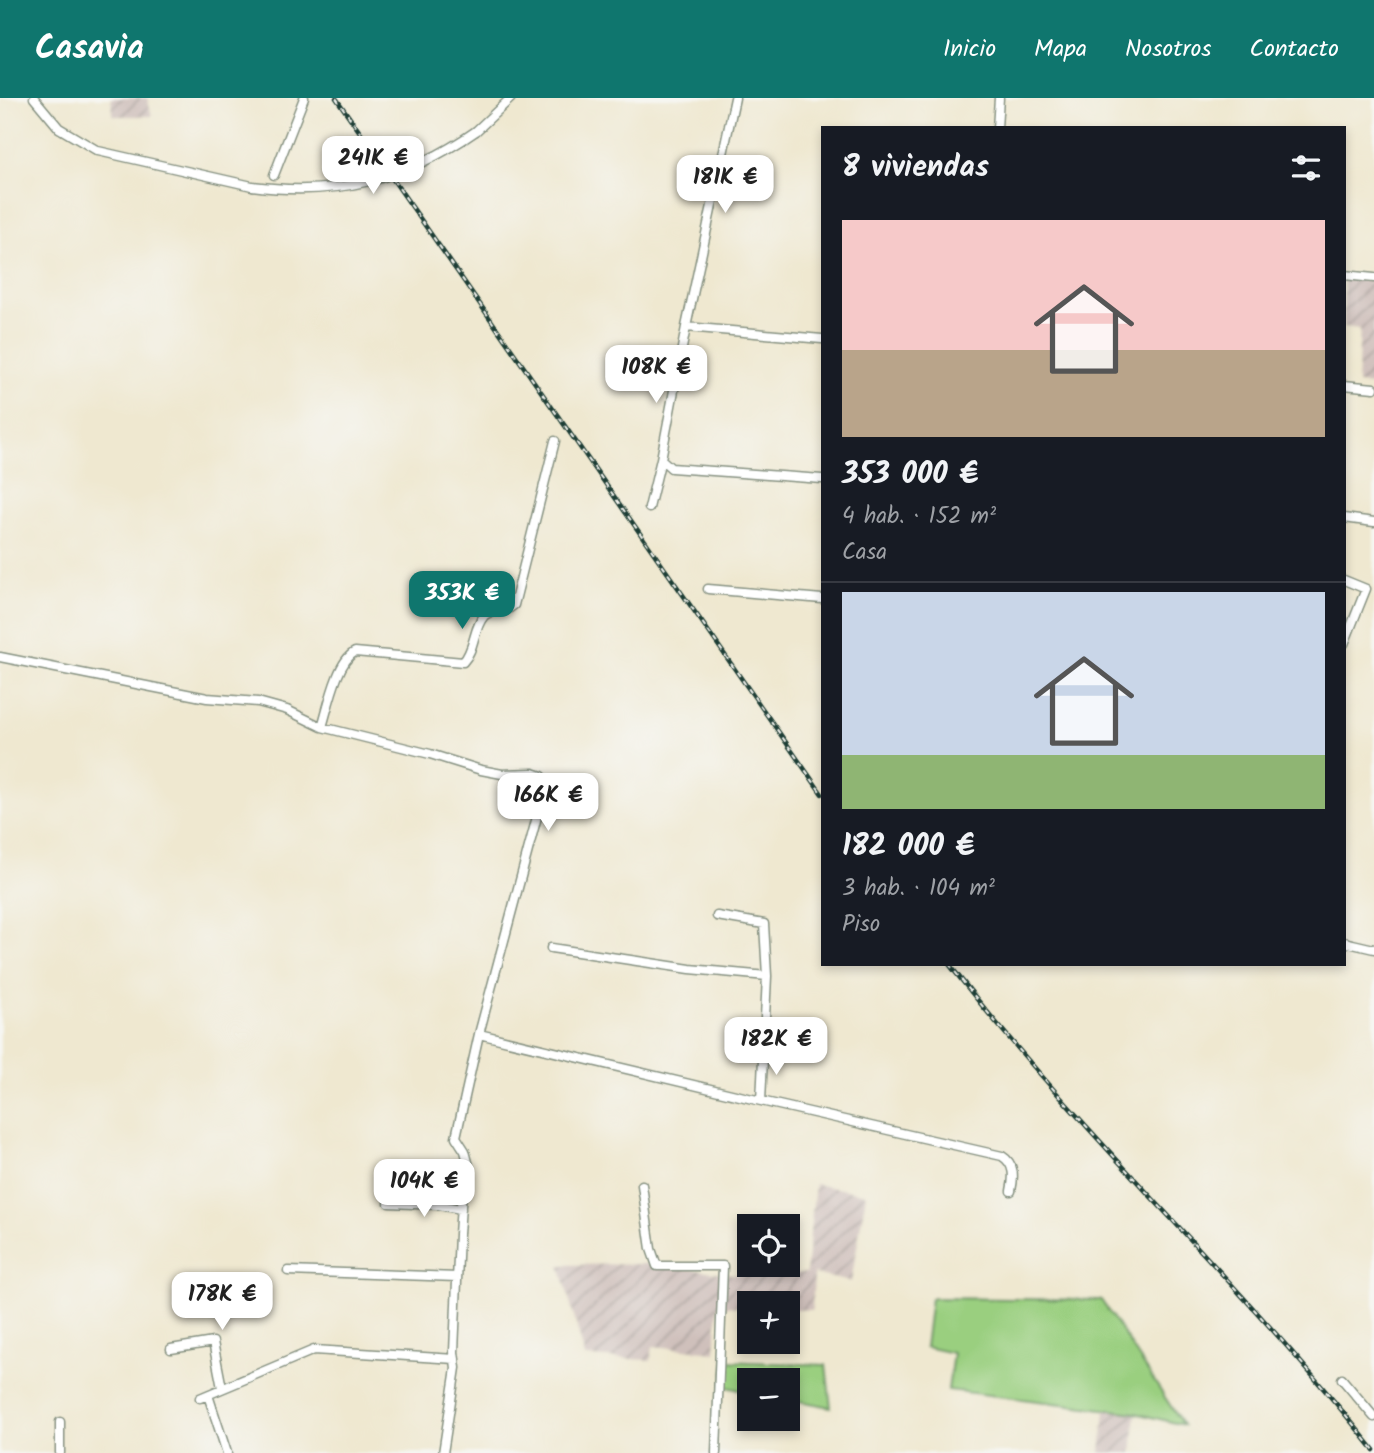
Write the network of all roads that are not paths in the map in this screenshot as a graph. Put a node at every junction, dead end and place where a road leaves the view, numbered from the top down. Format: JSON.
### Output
{"nodes":[{"id":1,"x":304,"y":98,"type":"edge"},
{"id":2,"x":511,"y":98,"type":"edge"},
{"id":3,"x":735,"y":98,"type":"edge"},
{"id":4,"x":999,"y":98,"type":"edge"},
{"id":5,"x":35,"y":99,"type":"edge"},
{"id":6,"x":997,"y":126,"type":"edge"},
{"id":7,"x":274,"y":176,"type":"dead end"},
{"id":8,"x":1346,"y":275,"type":"edge"},
{"id":9,"x":1374,"y":278,"type":"edge"},
{"id":10,"x":686,"y":327,"type":"junction"},
{"id":11,"x":821,"y":339,"type":"edge"},
{"id":12,"x":1346,"y":385,"type":"edge"},
{"id":13,"x":1374,"y":388,"type":"edge"},
{"id":14,"x":555,"y":441,"type":"dead end"},
{"id":15,"x":661,"y":459,"type":"junction"},
{"id":16,"x":821,"y":479,"type":"edge"},
{"id":17,"x":649,"y":508,"type":"dead end"},
{"id":18,"x":1346,"y":518,"type":"edge"},
{"id":19,"x":1374,"y":522,"type":"edge"},
{"id":20,"x":1346,"y":581,"type":"edge"},
{"id":21,"x":708,"y":589,"type":"dead end"},
{"id":22,"x":821,"y":599,"type":"edge"},
{"id":23,"x":1346,"y":639,"type":"edge"},
{"id":24,"x":0,"y":657,"type":"edge"},
{"id":25,"x":322,"y":727,"type":"junction"},
{"id":26,"x":717,"y":916,"type":"dead end"},
{"id":27,"x":1346,"y":942,"type":"edge"},
{"id":28,"x":551,"y":948,"type":"dead end"},
{"id":29,"x":1374,"y":949,"type":"edge"},
{"id":30,"x":767,"y":975,"type":"junction"},
{"id":31,"x":479,"y":1034,"type":"junction"},
{"id":32,"x":761,"y":1101,"type":"junction"},
{"id":33,"x":642,"y":1185,"type":"dead end"},
{"id":34,"x":1011,"y":1191,"type":"dead end"},
{"id":35,"x":389,"y":1203,"type":"dead end"},
{"id":36,"x":461,"y":1209,"type":"junction"},
{"id":37,"x":288,"y":1271,"type":"dead end"},
{"id":38,"x":457,"y":1277,"type":"junction"},
{"id":39,"x":171,"y":1349,"type":"dead end"},
{"id":40,"x":455,"y":1359,"type":"junction"},
{"id":41,"x":1342,"y":1379,"type":"dead end"},
{"id":42,"x":222,"y":1388,"type":"junction"},
{"id":43,"x":1374,"y":1418,"type":"edge"},
{"id":44,"x":60,"y":1422,"type":"dead end"},
{"id":45,"x":60,"y":1453,"type":"edge"},
{"id":46,"x":227,"y":1453,"type":"edge"},
{"id":47,"x":443,"y":1453,"type":"edge"},
{"id":48,"x":716,"y":1453,"type":"edge"}],
"edges":[{"from":1,"to":7,"type":"street"},
{"from":2,"to":5,"type":"street","bridge":true},
{"from":3,"to":10,"type":"street"},
{"from":4,"to":6,"type":"street"},
{"from":8,"to":9,"type":"street"},
{"from":10,"to":11,"type":"street"},
{"from":10,"to":15,"type":"street"},
{"from":12,"to":13,"type":"street"},
{"from":14,"to":25,"type":"street"},
{"from":15,"to":16,"type":"street"},
{"from":15,"to":17,"type":"street"},
{"from":18,"to":19,"type":"street"},
{"from":20,"to":23,"type":"street"},
{"from":21,"to":22,"type":"street"},
{"from":24,"to":25,"type":"street"},
{"from":25,"to":31,"type":"street"},
{"from":26,"to":30,"type":"street"},
{"from":27,"to":29,"type":"street"},
{"from":28,"to":30,"type":"street"},
{"from":30,"to":32,"type":"street"},
{"from":31,"to":32,"type":"street"},
{"from":31,"to":36,"type":"street"},
{"from":32,"to":34,"type":"street"},
{"from":33,"to":48,"type":"street"},
{"from":35,"to":36,"type":"street"},
{"from":36,"to":38,"type":"street"},
{"from":37,"to":38,"type":"street"},
{"from":38,"to":40,"type":"street"},
{"from":39,"to":42,"type":"street"},
{"from":40,"to":42,"type":"street"},
{"from":40,"to":47,"type":"street"},
{"from":41,"to":43,"type":"street"},
{"from":42,"to":46,"type":"street"},
{"from":44,"to":45,"type":"street"}]}
